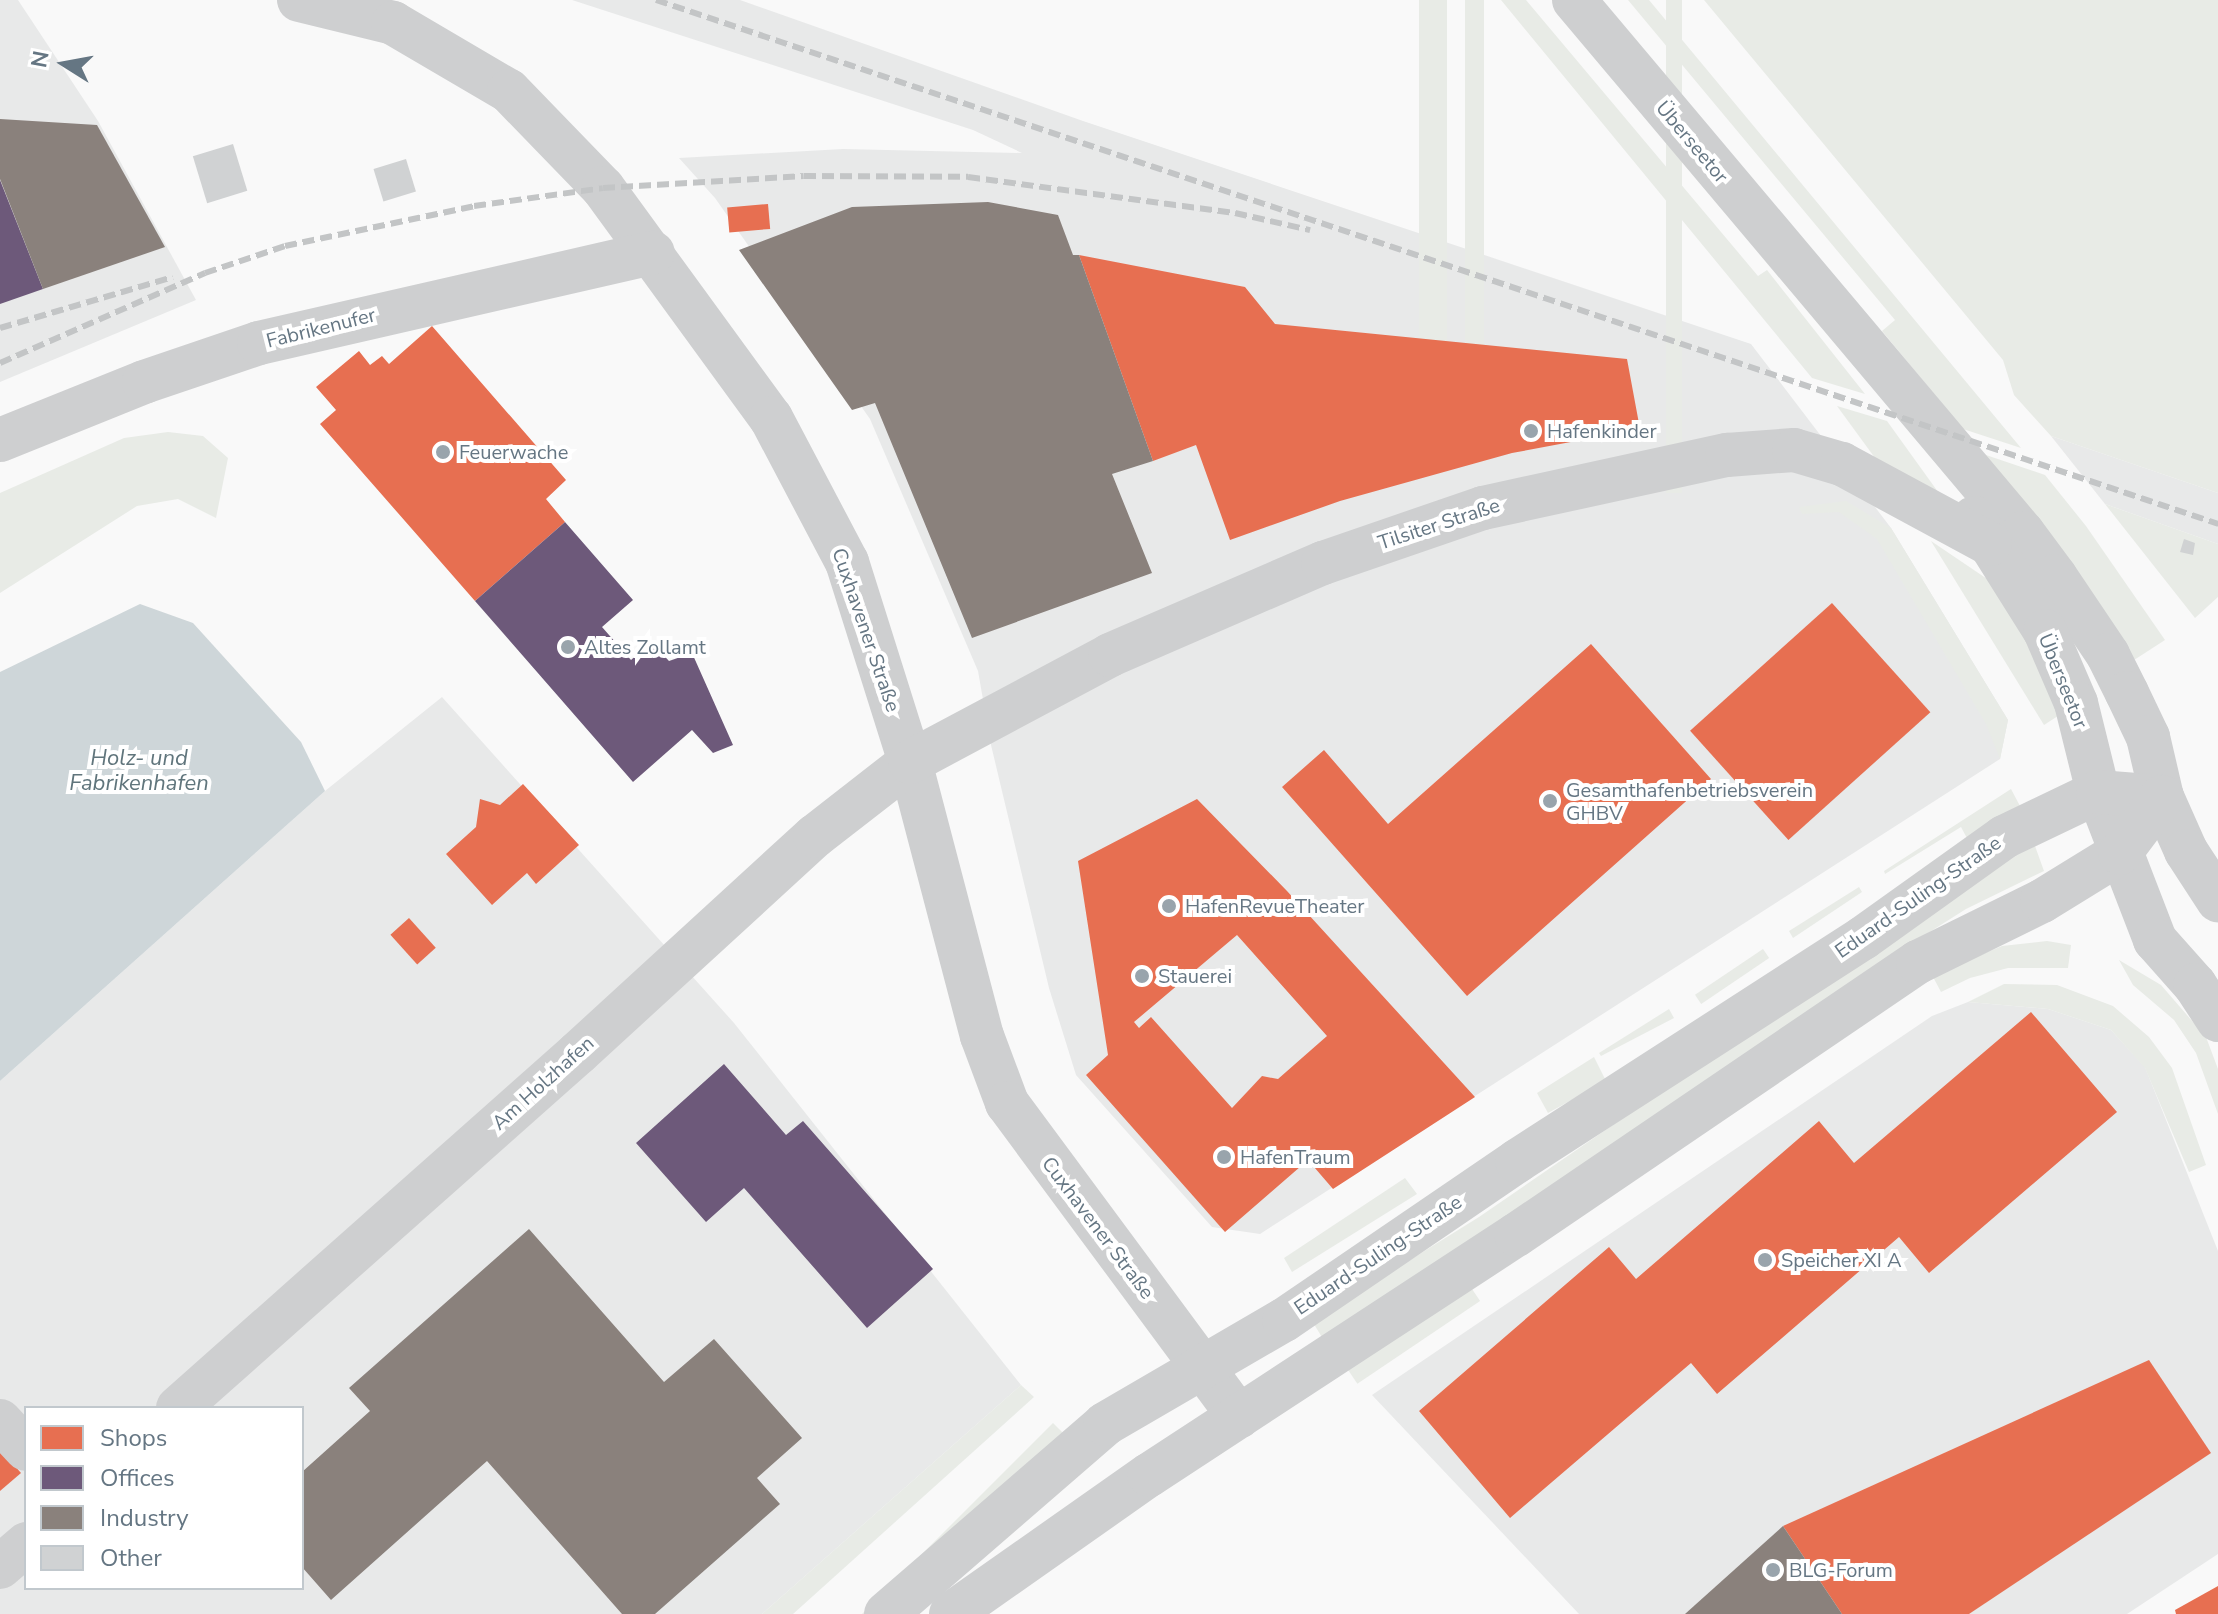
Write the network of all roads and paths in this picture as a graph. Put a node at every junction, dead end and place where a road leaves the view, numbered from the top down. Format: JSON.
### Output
{"nodes":[{"id":1,"x":299,"y":0,"type":"edge"},
{"id":2,"x":1574,"y":0,"type":"edge"},
{"id":3,"x":653,"y":253,"type":"junction"},
{"id":4,"x":1873,"y":357,"type":"junction"},
{"id":5,"x":0,"y":440,"type":"edge"},
{"id":6,"x":1990,"y":544,"type":"junction"},
{"id":7,"x":910,"y":762,"type":"junction"},
{"id":8,"x":2098,"y":792,"type":"junction"},
{"id":9,"x":2162,"y":797,"type":"junction"},
{"id":10,"x":2120,"y":853,"type":"junction"},
{"id":11,"x":2218,"y":900,"type":"edge"},
{"id":12,"x":2218,"y":1020,"type":"edge"},
{"id":13,"x":1203,"y":1368,"type":"junction"},
{"id":14,"x":180,"y":1406,"type":"edge"},
{"id":15,"x":1239,"y":1417,"type":"junction"},
{"id":16,"x":0,"y":1421,"type":"edge"},
{"id":17,"x":24,"y":1447,"type":"edge"},
{"id":18,"x":24,"y":1546,"type":"edge"},
{"id":19,"x":0,"y":1567,"type":"edge"},
{"id":20,"x":886,"y":1614,"type":"edge"},
{"id":21,"x":951,"y":1614,"type":"edge"}],
"edges":[{"from":1,"to":3,"type":"street","name":"Cuxhavener Straße"},
{"from":2,"to":4,"type":"street","name":"Überseetor"},
{"from":3,"to":5,"type":"street","name":"Fabrikenufer"},
{"from":3,"to":7,"type":"street","name":"Cuxhavener Straße"},
{"from":4,"to":6,"type":"street","name":"Überseetor"},
{"from":4,"to":9,"type":"street","name":"Überseetor"},
{"from":6,"to":7,"type":"street","name":"Tilsiter Straße"},
{"from":6,"to":8,"type":"street","name":"Überseetor"},
{"from":7,"to":13,"type":"street","name":"Cuxhavener Straße"},
{"from":7,"to":14,"type":"street","name":"Am Holzhafen"},
{"from":8,"to":9,"type":"street"},
{"from":8,"to":10,"type":"street","name":"Überseetor"},
{"from":8,"to":13,"type":"street","name":"Eduard-Suling-Straße"},
{"from":9,"to":10,"type":"street"},
{"from":9,"to":11,"type":"street","name":"Überseetor"},
{"from":10,"to":12,"type":"street","name":"Überseetor"},
{"from":10,"to":15,"type":"street"},
{"from":13,"to":15,"type":"street","name":"Cuxhavener Straße"},
{"from":13,"to":20,"type":"street","name":"Eduard-Suling-Straße"},
{"from":15,"to":21,"type":"street"},
{"from":16,"to":17,"type":"street"},
{"from":18,"to":19,"type":"street"}]}
